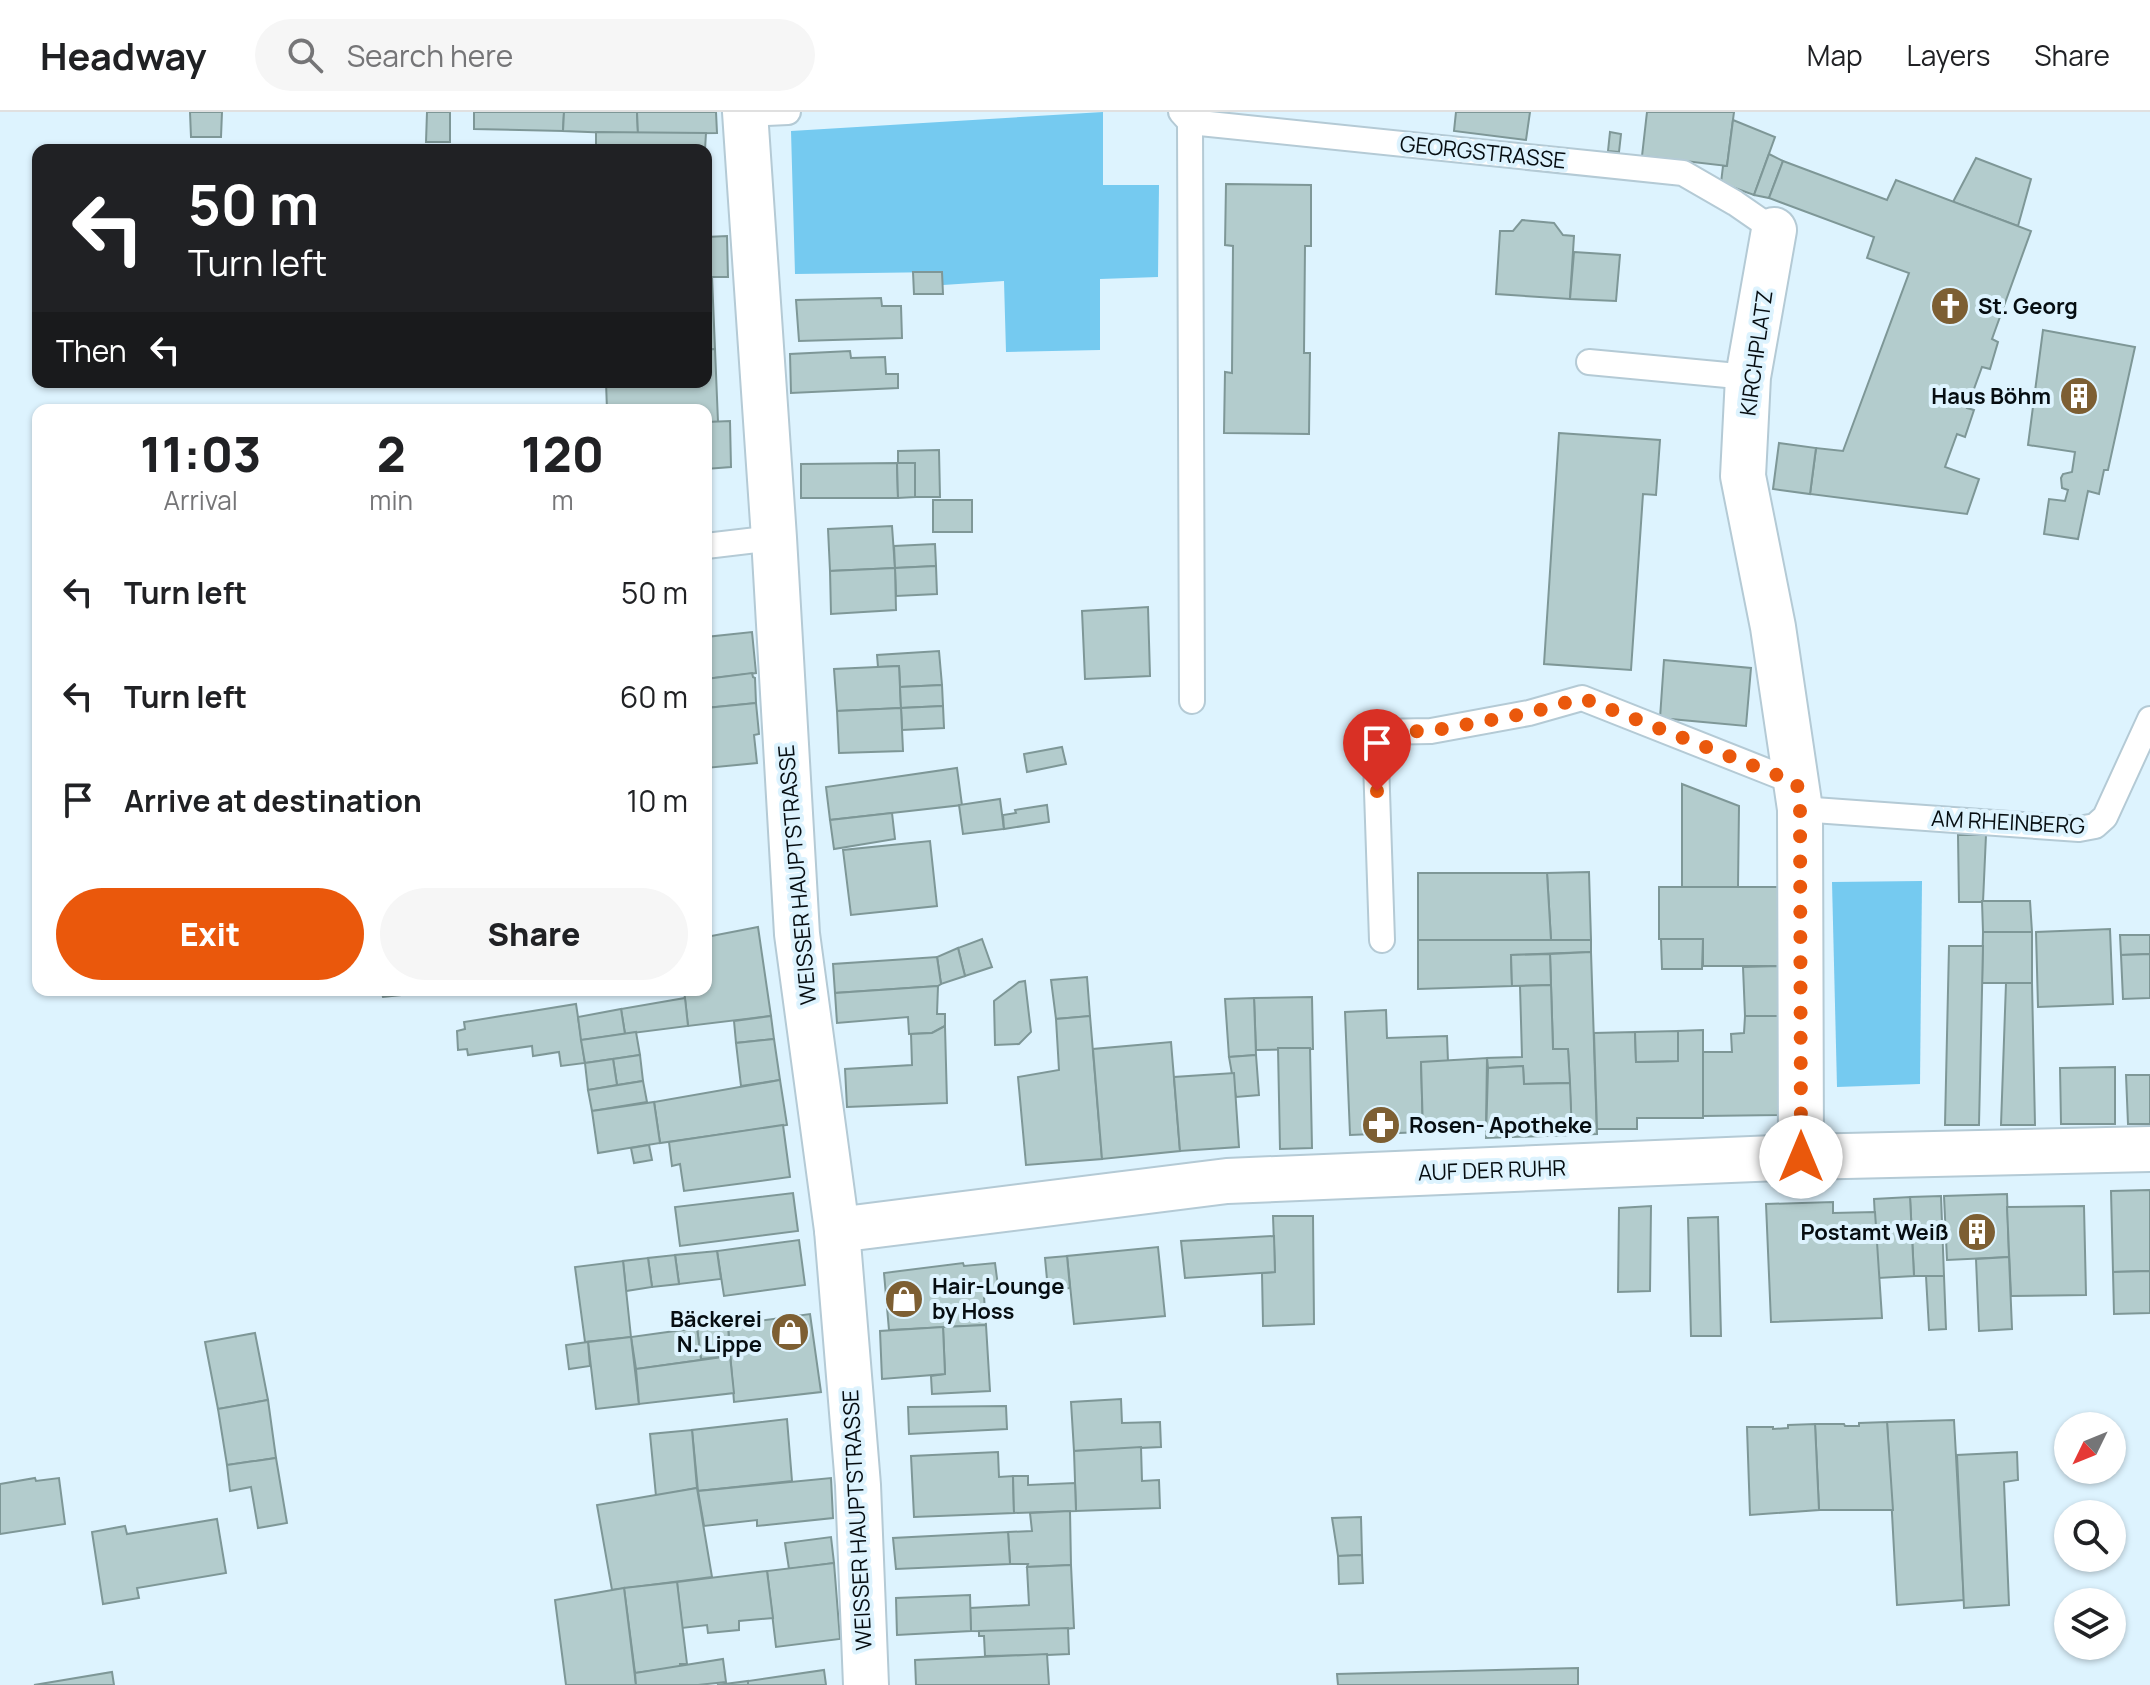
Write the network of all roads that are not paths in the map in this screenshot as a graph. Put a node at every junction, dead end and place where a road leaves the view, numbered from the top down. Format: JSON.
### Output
{"nodes":[{"id":1,"x":788,"y":112,"type":"edge"},
{"id":2,"x":745,"y":113,"type":"edge"},
{"id":3,"x":1186,"y":117,"type":"edge"},
{"id":4,"x":1774,"y":230,"type":"joint"},
{"id":5,"x":1589,"y":362,"type":"dead end"},
{"id":6,"x":1748,"y":377,"type":"junction"},
{"id":7,"x":774,"y":538,"type":"junction"},
{"id":8,"x":712,"y":545,"type":"edge"},
{"id":9,"x":1192,"y":701,"type":"dead end"},
{"id":10,"x":2150,"y":719,"type":"edge"},
{"id":11,"x":1799,"y":796,"type":"junction"},
{"id":12,"x":1382,"y":940,"type":"dead end"},
{"id":13,"x":2150,"y":1149,"type":"edge"},
{"id":14,"x":1801,"y":1157,"type":"junction"},
{"id":15,"x":837,"y":1230,"type":"junction"},
{"id":16,"x":866,"y":1685,"type":"edge"}],
"edges":[{"from":1,"to":2,"type":"lane"},
{"from":2,"to":7,"type":"street","name":"WEISSER HAUPTSTRASSE"},
{"from":3,"to":4,"type":"lane","name":"GEORGSTRASSE"},
{"from":3,"to":9,"type":"lane"},
{"from":4,"to":6,"type":"street","name":"KIRCHPLATZ"},
{"from":5,"to":6,"type":"lane"},
{"from":6,"to":11,"type":"street","name":"KIRCHPLATZ"},
{"from":7,"to":8,"type":"lane"},
{"from":7,"to":15,"type":"street","name":"WEISSER HAUPTSTRASSE"},
{"from":10,"to":11,"type":"lane","name":"AM RHEINBERG"},
{"from":11,"to":12,"type":"lane"},
{"from":11,"to":14,"type":"street"},
{"from":13,"to":14,"type":"street","name":"AUF DER RUHR"},
{"from":14,"to":15,"type":"street","name":"AUF DER RUHR"},
{"from":15,"to":16,"type":"street","name":"WEISSER HAUPTSTRASSE"}]}
